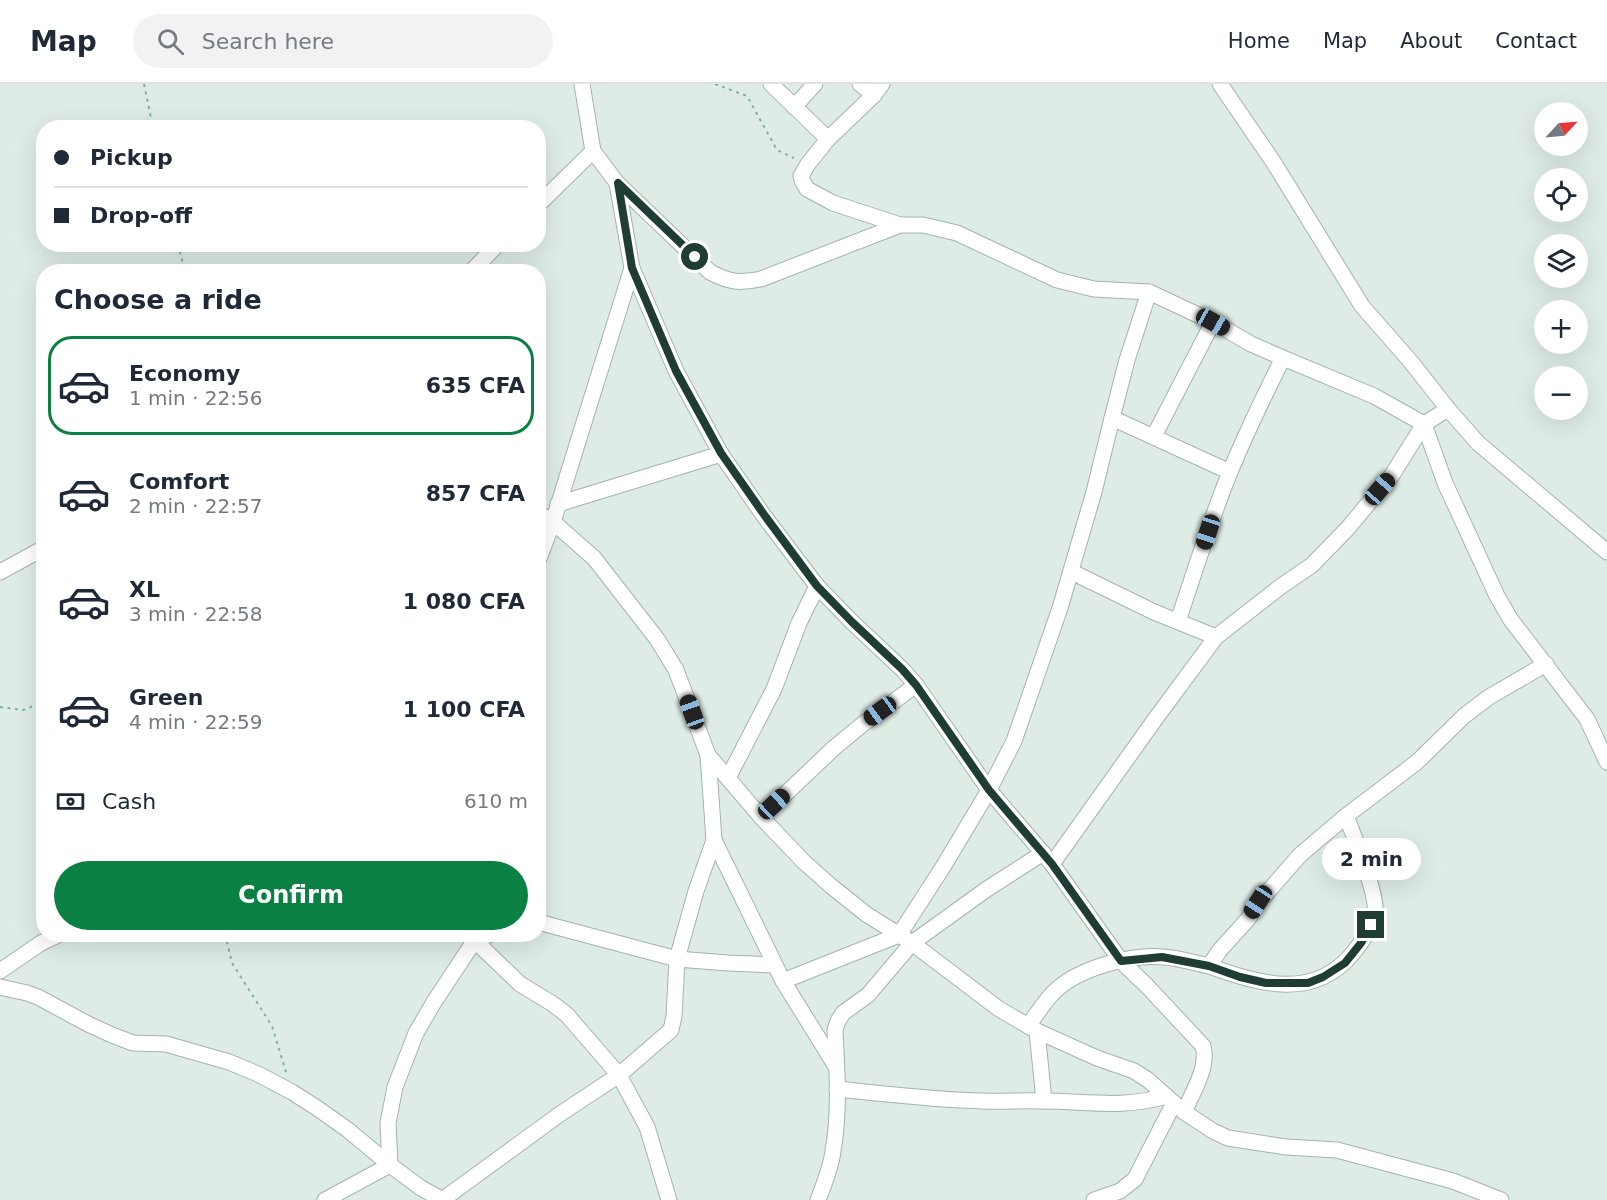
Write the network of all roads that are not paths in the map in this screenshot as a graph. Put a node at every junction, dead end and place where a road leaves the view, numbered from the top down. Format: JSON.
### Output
{"nodes":[{"id":1,"x":582,"y":84,"type":"edge"},
{"id":2,"x":771,"y":84,"type":"edge"},
{"id":3,"x":815,"y":84,"type":"edge"},
{"id":4,"x":860,"y":84,"type":"edge"},
{"id":5,"x":1220,"y":84,"type":"edge"},
{"id":6,"x":878,"y":89,"type":"edge"},
{"id":7,"x":794,"y":107,"type":"junction"},
{"id":8,"x":828,"y":139,"type":"junction"},
{"id":9,"x":593,"y":151,"type":"junction"},
{"id":10,"x":618,"y":183,"type":"junction"},
{"id":11,"x":546,"y":197,"type":"edge"},
{"id":12,"x":900,"y":225,"type":"junction"},
{"id":13,"x":490,"y":252,"type":"edge"},
{"id":14,"x":479,"y":264,"type":"edge"},
{"id":15,"x":632,"y":268,"type":"junction"},
{"id":16,"x":1149,"y":292,"type":"junction"},
{"id":17,"x":1213,"y":322,"type":"junction"},
{"id":18,"x":1283,"y":358,"type":"junction"},
{"id":19,"x":1448,"y":409,"type":"junction"},
{"id":20,"x":1112,"y":418,"type":"junction"},
{"id":21,"x":1424,"y":424,"type":"junction"},
{"id":22,"x":1154,"y":436,"type":"junction"},
{"id":23,"x":721,"y":453,"type":"junction"},
{"id":24,"x":1230,"y":472,"type":"junction"},
{"id":25,"x":558,"y":504,"type":"junction"},
{"id":26,"x":546,"y":518,"type":"edge"},
{"id":27,"x":553,"y":522,"type":"junction"},
{"id":28,"x":546,"y":540,"type":"edge"},
{"id":29,"x":36,"y":552,"type":"edge"},
{"id":30,"x":1607,"y":552,"type":"edge"},
{"id":31,"x":0,"y":572,"type":"edge"},
{"id":32,"x":1072,"y":572,"type":"junction"},
{"id":33,"x":817,"y":586,"type":"junction"},
{"id":34,"x":1178,"y":621,"type":"junction"},
{"id":35,"x":1216,"y":637,"type":"junction"},
{"id":36,"x":1546,"y":664,"type":"junction"},
{"id":37,"x":916,"y":685,"type":"junction"},
{"id":38,"x":708,"y":755,"type":"junction"},
{"id":39,"x":1607,"y":762,"type":"edge"},
{"id":40,"x":728,"y":778,"type":"junction"},
{"id":41,"x":989,"y":790,"type":"junction"},
{"id":42,"x":1346,"y":816,"type":"junction"},
{"id":43,"x":761,"y":817,"type":"junction"},
{"id":44,"x":714,"y":840,"type":"junction"},
{"id":45,"x":1048,"y":859,"type":"junction"},
{"id":46,"x":546,"y":924,"type":"edge"},
{"id":47,"x":906,"y":939,"type":"junction"},
{"id":48,"x":43,"y":942,"type":"edge"},
{"id":49,"x":468,"y":942,"type":"edge"},
{"id":50,"x":476,"y":942,"type":"edge"},
{"id":51,"x":677,"y":959,"type":"junction"},
{"id":52,"x":1121,"y":961,"type":"junction"},
{"id":53,"x":774,"y":965,"type":"junction"},
{"id":54,"x":1209,"y":966,"type":"junction"},
{"id":55,"x":0,"y":971,"type":"edge"},
{"id":56,"x":783,"y":981,"type":"junction"},
{"id":57,"x":0,"y":987,"type":"edge"},
{"id":58,"x":1032,"y":1029,"type":"junction"},
{"id":59,"x":836,"y":1066,"type":"junction"},
{"id":60,"x":619,"y":1075,"type":"junction"},
{"id":61,"x":837,"y":1089,"type":"junction"},
{"id":62,"x":1044,"y":1101,"type":"junction"},
{"id":63,"x":1175,"y":1104,"type":"junction"},
{"id":64,"x":390,"y":1166,"type":"junction"},
{"id":65,"x":1492,"y":1199,"type":"edge"},
{"id":66,"x":325,"y":1200,"type":"edge"},
{"id":67,"x":443,"y":1200,"type":"edge"},
{"id":68,"x":669,"y":1200,"type":"edge"},
{"id":69,"x":818,"y":1200,"type":"edge"},
{"id":70,"x":1094,"y":1200,"type":"edge"}],
"edges":[{"from":1,"to":9,"type":"street"},
{"from":2,"to":7,"type":"street"},
{"from":3,"to":7,"type":"street"},
{"from":4,"to":6,"type":"street"},
{"from":5,"to":19,"type":"street"},
{"from":6,"to":8,"type":"street"},
{"from":7,"to":8,"type":"street"},
{"from":8,"to":12,"type":"street"},
{"from":9,"to":10,"type":"street"},
{"from":9,"to":11,"type":"street"},
{"from":10,"to":12,"type":"street"},
{"from":10,"to":15,"type":"street"},
{"from":12,"to":16,"type":"street"},
{"from":13,"to":14,"type":"street"},
{"from":15,"to":23,"type":"street"},
{"from":15,"to":25,"type":"street"},
{"from":16,"to":17,"type":"street"},
{"from":16,"to":20,"type":"street"},
{"from":17,"to":18,"type":"street"},
{"from":17,"to":22,"type":"street"},
{"from":18,"to":21,"type":"street"},
{"from":18,"to":24,"type":"street"},
{"from":19,"to":21,"type":"street"},
{"from":19,"to":30,"type":"street"},
{"from":20,"to":22,"type":"street"},
{"from":20,"to":32,"type":"street"},
{"from":21,"to":35,"type":"street"},
{"from":21,"to":36,"type":"street"},
{"from":22,"to":24,"type":"street"},
{"from":23,"to":25,"type":"street"},
{"from":23,"to":33,"type":"street"},
{"from":24,"to":34,"type":"street"},
{"from":25,"to":27,"type":"street"},
{"from":26,"to":27,"type":"street"},
{"from":27,"to":28,"type":"street"},
{"from":27,"to":38,"type":"street"},
{"from":29,"to":31,"type":"street"},
{"from":32,"to":34,"type":"street"},
{"from":32,"to":41,"type":"street"},
{"from":33,"to":37,"type":"street"},
{"from":33,"to":40,"type":"street"},
{"from":34,"to":35,"type":"street"},
{"from":35,"to":45,"type":"street"},
{"from":36,"to":39,"type":"street"},
{"from":36,"to":42,"type":"street"},
{"from":37,"to":41,"type":"street"},
{"from":37,"to":43,"type":"street"},
{"from":38,"to":40,"type":"street"},
{"from":38,"to":44,"type":"street"},
{"from":40,"to":43,"type":"street"},
{"from":41,"to":45,"type":"street"},
{"from":41,"to":47,"type":"street"},
{"from":42,"to":54,"type":"street"},
{"from":42,"to":54,"type":"street"},
{"from":43,"to":47,"type":"street"},
{"from":44,"to":51,"type":"street"},
{"from":44,"to":53,"type":"street"},
{"from":45,"to":47,"type":"street"},
{"from":45,"to":52,"type":"street"},
{"from":46,"to":51,"type":"street"},
{"from":47,"to":56,"type":"street"},
{"from":47,"to":58,"type":"street"},
{"from":47,"to":59,"type":"street"},
{"from":48,"to":55,"type":"street"},
{"from":49,"to":64,"type":"street"},
{"from":50,"to":60,"type":"street"},
{"from":51,"to":53,"type":"street"},
{"from":51,"to":60,"type":"street"},
{"from":52,"to":54,"type":"street"},
{"from":52,"to":58,"type":"street"},
{"from":52,"to":63,"type":"street"},
{"from":53,"to":56,"type":"street"},
{"from":56,"to":59,"type":"street"},
{"from":57,"to":64,"type":"street"},
{"from":58,"to":62,"type":"street"},
{"from":58,"to":63,"type":"street"},
{"from":59,"to":61,"type":"street"},
{"from":60,"to":67,"type":"street"},
{"from":60,"to":68,"type":"street"},
{"from":61,"to":62,"type":"street"},
{"from":61,"to":69,"type":"street"},
{"from":62,"to":63,"type":"street"},
{"from":63,"to":65,"type":"street"},
{"from":63,"to":70,"type":"street"},
{"from":64,"to":66,"type":"street"},
{"from":64,"to":67,"type":"street"}]}
